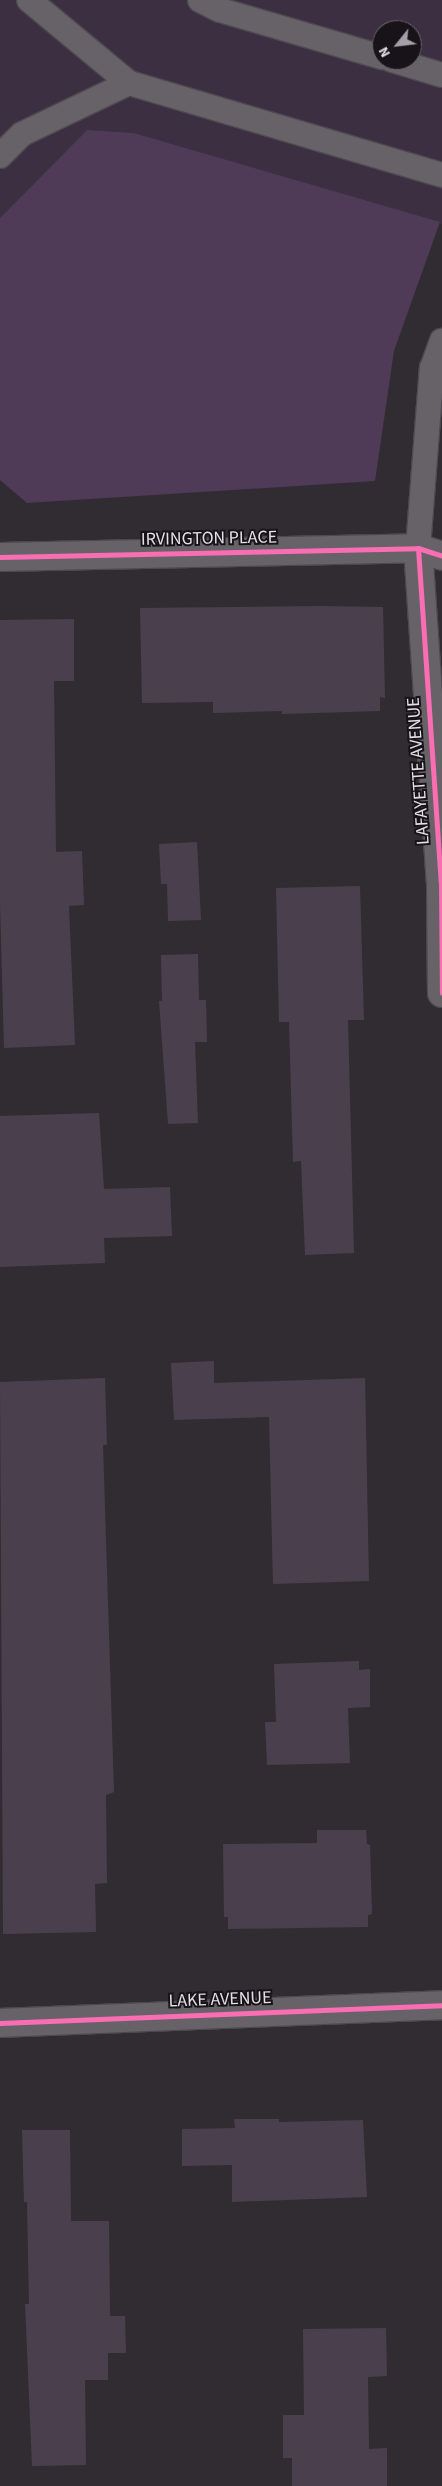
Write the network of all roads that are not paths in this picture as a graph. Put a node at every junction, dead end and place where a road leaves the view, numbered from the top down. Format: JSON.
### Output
{"nodes":[{"id":1,"x":30,"y":0,"type":"edge"},
{"id":2,"x":214,"y":3,"type":"edge"},
{"id":3,"x":372,"y":54,"type":"edge"},
{"id":4,"x":422,"y":69,"type":"edge"},
{"id":5,"x":442,"y":75,"type":"edge"},
{"id":6,"x":129,"y":83,"type":"junction"},
{"id":7,"x":0,"y":156,"type":"edge"},
{"id":8,"x":442,"y":175,"type":"edge"},
{"id":9,"x":442,"y":341,"type":"edge"},
{"id":10,"x":430,"y":552,"type":"edge"},
{"id":11,"x":0,"y":557,"type":"edge"},
{"id":12,"x":442,"y":993,"type":"edge"},
{"id":13,"x":442,"y":2005,"type":"edge"},
{"id":14,"x":0,"y":2022,"type":"edge"}],
"edges":[{"from":1,"to":6,"type":"lane"},
{"from":2,"to":3,"type":"lane"},
{"from":4,"to":5,"type":"lane"},
{"from":6,"to":7,"type":"lane"},
{"from":6,"to":8,"type":"lane"},
{"from":9,"to":10,"type":"lane"},
{"from":10,"to":11,"type":"street","name":"IRVINGTON PLACE"},
{"from":10,"to":12,"type":"street","name":"LAFAYETTE AVENUE"},
{"from":13,"to":14,"type":"street","name":"LAKE AVENUE"}]}
